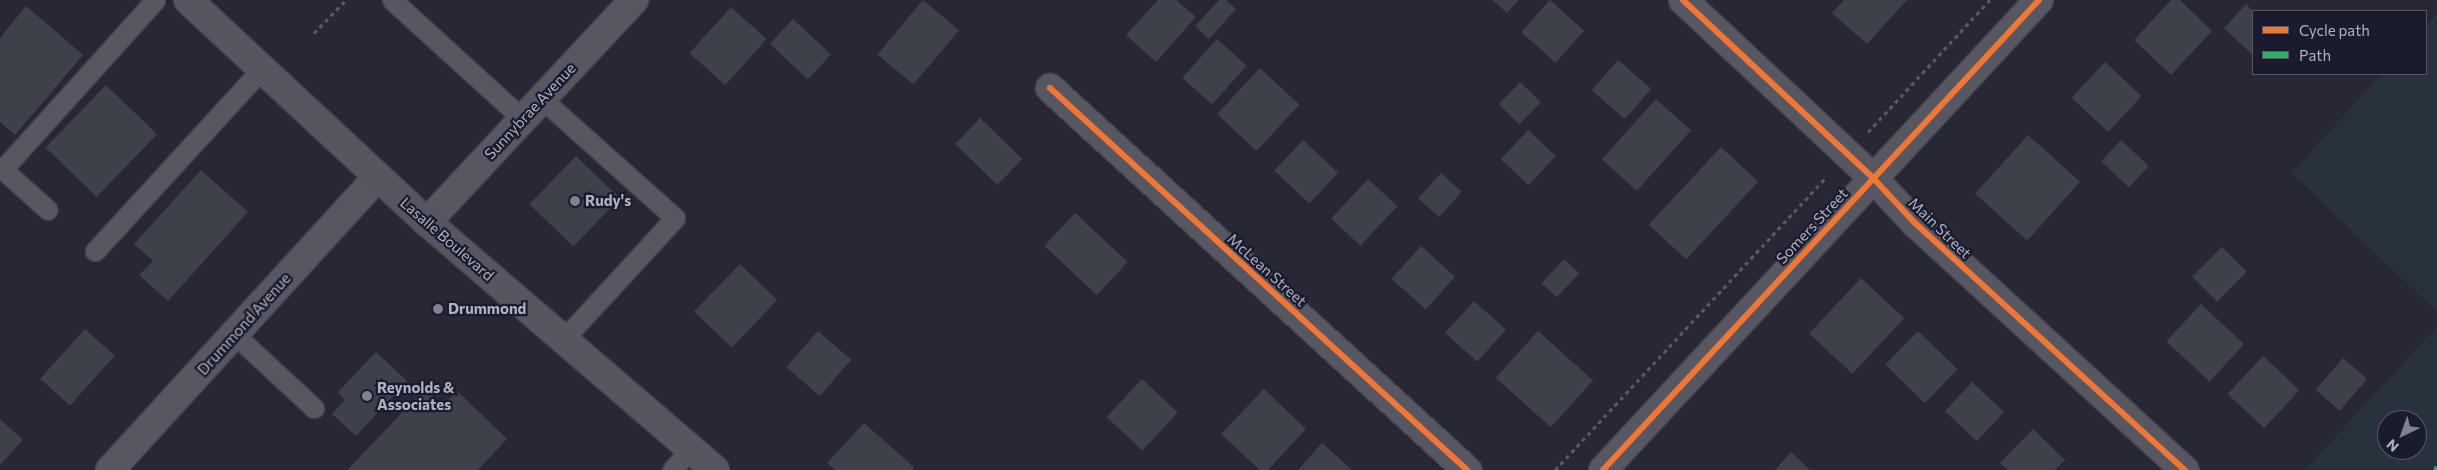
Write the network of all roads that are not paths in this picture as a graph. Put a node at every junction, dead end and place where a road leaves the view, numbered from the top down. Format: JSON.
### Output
{"nodes":[{"id":1,"x":155,"y":0,"type":"edge"},
{"id":2,"x":188,"y":0,"type":"edge"},
{"id":3,"x":392,"y":0,"type":"edge"},
{"id":4,"x":634,"y":0,"type":"edge"},
{"id":5,"x":1683,"y":0,"type":"edge"},
{"id":6,"x":2039,"y":0,"type":"edge"},
{"id":7,"x":262,"y":69,"type":"junction"},
{"id":8,"x":1050,"y":88,"type":"dead end"},
{"id":9,"x":542,"y":99,"type":"junction"},
{"id":10,"x":523,"y":119,"type":"junction"},
{"id":11,"x":1,"y":168,"type":"edge"},
{"id":12,"x":377,"y":178,"type":"junction"},
{"id":13,"x":1873,"y":178,"type":"junction"},
{"id":14,"x":48,"y":210,"type":"dead end"},
{"id":15,"x":427,"y":222,"type":"junction"},
{"id":16,"x":95,"y":251,"type":"dead end"},
{"id":17,"x":234,"y":334,"type":"junction"},
{"id":18,"x":563,"y":340,"type":"junction"},
{"id":19,"x":314,"y":408,"type":"dead end"},
{"id":20,"x":690,"y":449,"type":"junction"},
{"id":21,"x":110,"y":470,"type":"edge"},
{"id":22,"x":672,"y":470,"type":"edge"},
{"id":23,"x":715,"y":470,"type":"edge"},
{"id":24,"x":1467,"y":470,"type":"edge"},
{"id":25,"x":1603,"y":470,"type":"edge"},
{"id":26,"x":2185,"y":470,"type":"edge"}],
"edges":[{"from":1,"to":11,"type":"lane"},
{"from":2,"to":7,"type":"main road","name":"Lasalle Boulevard"},
{"from":3,"to":10,"type":"lane"},
{"from":4,"to":9,"type":"street","name":"Sunnybrae Avenue"},
{"from":5,"to":13,"type":"street","name":"Main Street"},
{"from":6,"to":13,"type":"street","name":"Somers Street"},
{"from":7,"to":12,"type":"main road","name":"Lasalle Boulevard"},
{"from":7,"to":16,"type":"lane"},
{"from":8,"to":24,"type":"street","name":"McLean Street"},
{"from":9,"to":10,"type":"street","name":"Sunnybrae Avenue"},
{"from":9,"to":18,"type":"lane"},
{"from":10,"to":15,"type":"street","name":"Sunnybrae Avenue"},
{"from":11,"to":14,"type":"lane"},
{"from":12,"to":15,"type":"main road","name":"Lasalle Boulevard"},
{"from":12,"to":17,"type":"street","name":"Drummond Avenue"},
{"from":13,"to":25,"type":"street","name":"Somers Street"},
{"from":13,"to":26,"type":"street","name":"Main Street"},
{"from":15,"to":18,"type":"main road","name":"Lasalle Boulevard"},
{"from":17,"to":19,"type":"lane"},
{"from":17,"to":21,"type":"street","name":"Drummond Avenue"},
{"from":18,"to":20,"type":"main road","name":"Lasalle Boulevard"},
{"from":20,"to":22,"type":"lane"},
{"from":20,"to":23,"type":"main road","name":"Lasalle Boulevard"}]}
